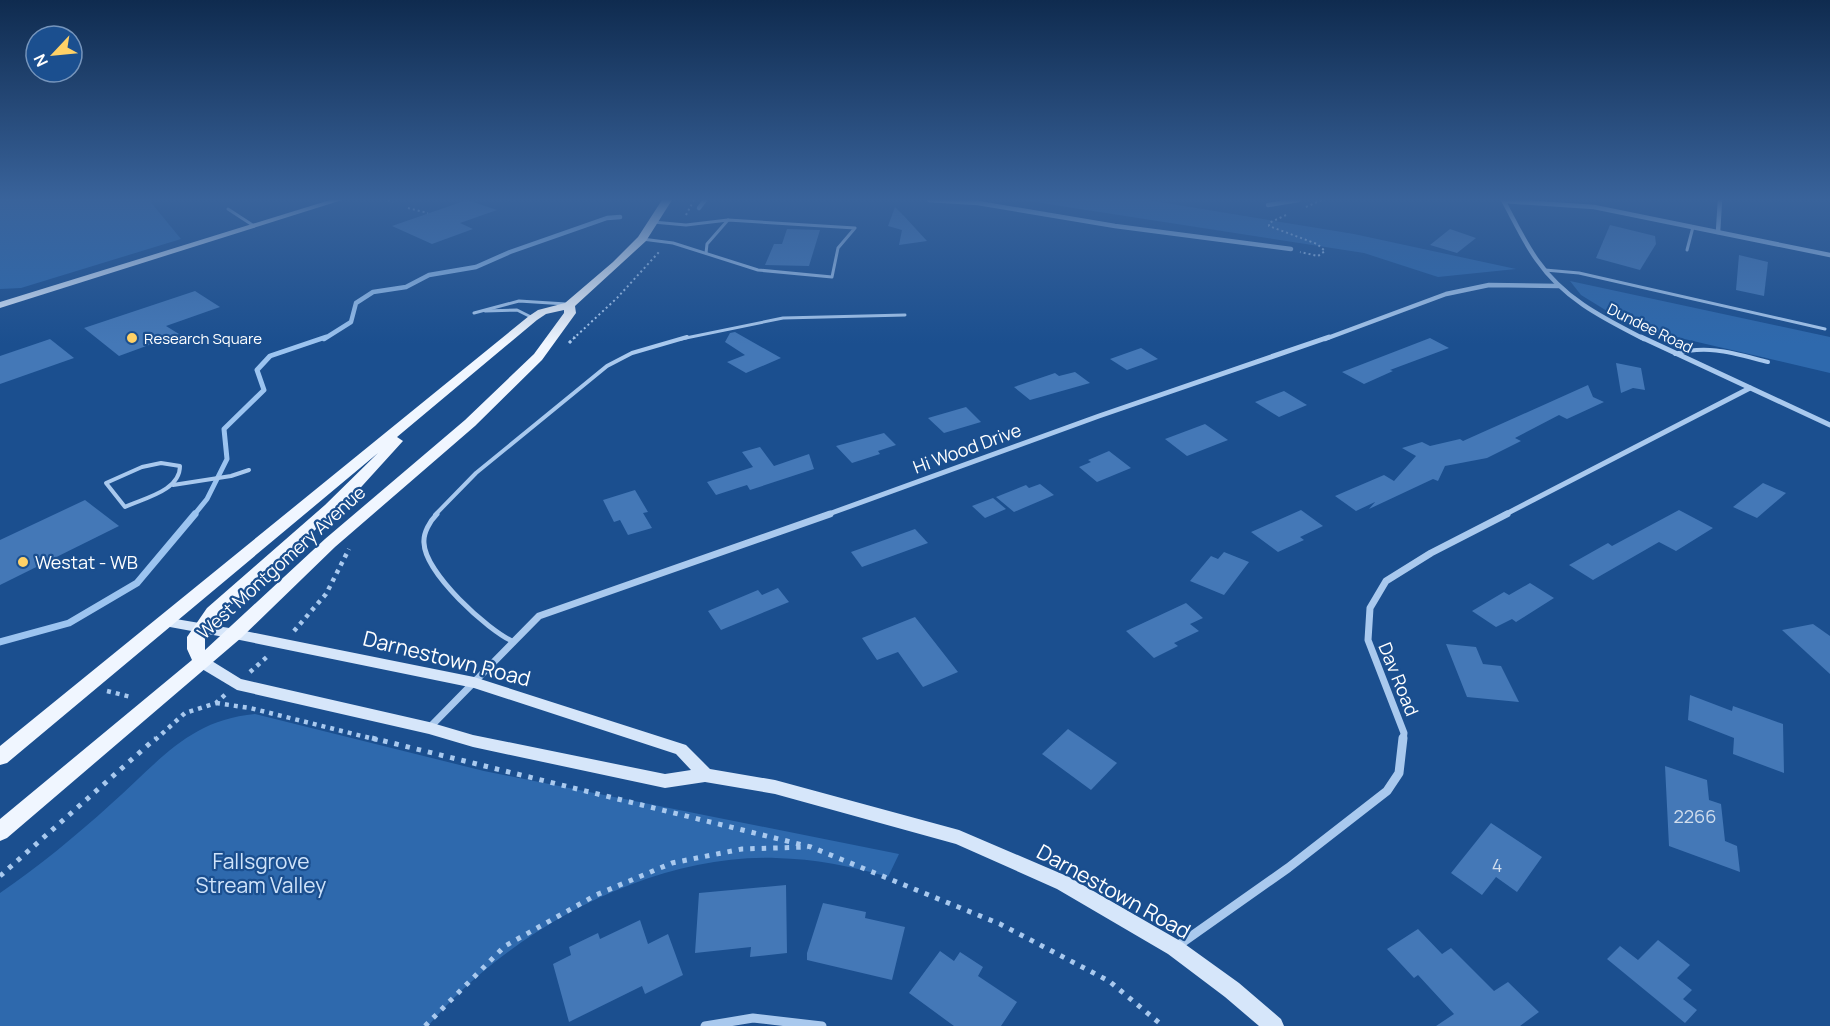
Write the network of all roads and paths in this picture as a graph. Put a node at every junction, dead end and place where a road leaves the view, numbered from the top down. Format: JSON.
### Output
{"nodes":[{"id":1,"x":184,"y":248,"type":"edge"},
{"id":2,"x":633,"y":248,"type":"edge"},
{"id":3,"x":688,"y":248,"type":"edge"},
{"id":4,"x":707,"y":248,"type":"edge"},
{"id":5,"x":838,"y":248,"type":"edge"},
{"id":6,"x":1281,"y":248,"type":"edge"},
{"id":7,"x":1322,"y":248,"type":"edge"},
{"id":8,"x":1531,"y":248,"type":"edge"},
{"id":9,"x":1795,"y":248,"type":"edge"},
{"id":10,"x":1290,"y":249,"type":"joint"},
{"id":11,"x":706,"y":253,"type":"junction"},
{"id":12,"x":1830,"y":255,"type":"edge"},
{"id":13,"x":1545,"y":270,"type":"junction"},
{"id":14,"x":1559,"y":286,"type":"junction"},
{"id":15,"x":0,"y":305,"type":"edge"},
{"id":16,"x":569,"y":305,"type":"junction"},
{"id":17,"x":905,"y":315,"type":"dead end"},
{"id":18,"x":533,"y":318,"type":"junction"},
{"id":19,"x":1826,"y":329,"type":"dead end"},
{"id":20,"x":1675,"y":354,"type":"junction"},
{"id":21,"x":1768,"y":362,"type":"dead end"},
{"id":22,"x":1750,"y":388,"type":"junction"},
{"id":23,"x":419,"y":414,"type":"junction"},
{"id":24,"x":1830,"y":425,"type":"edge"},
{"id":25,"x":249,"y":470,"type":"dead end"},
{"id":26,"x":173,"y":485,"type":"junction"},
{"id":27,"x":164,"y":622,"type":"junction"},
{"id":28,"x":199,"y":628,"type":"junction"},
{"id":29,"x":235,"y":634,"type":"junction"},
{"id":30,"x":514,"y":642,"type":"junction"},
{"id":31,"x":267,"y":656,"type":"dead end"},
{"id":32,"x":202,"y":662,"type":"junction"},
{"id":33,"x":255,"y":668,"type":"dead end"},
{"id":34,"x":474,"y":683,"type":"junction"},
{"id":35,"x":106,"y":690,"type":"dead end"},
{"id":36,"x":133,"y":698,"type":"dead end"},
{"id":37,"x":429,"y":728,"type":"junction"},
{"id":38,"x":0,"y":757,"type":"edge"},
{"id":39,"x":705,"y":775,"type":"junction"},
{"id":40,"x":0,"y":832,"type":"edge"},
{"id":41,"x":812,"y":847,"type":"junction"},
{"id":42,"x":0,"y":876,"type":"edge"},
{"id":43,"x":1175,"y":948,"type":"junction"},
{"id":44,"x":424,"y":1026,"type":"edge"},
{"id":45,"x":705,"y":1026,"type":"edge"},
{"id":46,"x":822,"y":1026,"type":"edge"},
{"id":47,"x":1163,"y":1026,"type":"edge"},
{"id":48,"x":1274,"y":1026,"type":"edge"}],
"edges":[{"from":1,"to":15,"type":"main road"},
{"from":2,"to":16,"type":"main road","name":"West Montgomery Avenue"},
{"from":3,"to":11,"type":"lane"},
{"from":4,"to":11,"type":"lane"},
{"from":5,"to":11,"type":"lane"},
{"from":6,"to":10,"type":"street"},
{"from":7,"to":10,"type":"path"},
{"from":8,"to":13,"type":"street","name":"Dundee Road"},
{"from":9,"to":12,"type":"street"},
{"from":13,"to":14,"type":"street","name":"Dundee Road"},
{"from":13,"to":19,"type":"lane"},
{"from":14,"to":20,"type":"street","name":"Dundee Road"},
{"from":14,"to":30,"type":"street","name":"Hi Wood Drive"},
{"from":16,"to":18,"type":"main road","name":"West Montgomery Avenue"},
{"from":16,"to":18,"type":"lane"},
{"from":16,"to":29,"type":"main road","name":"West Montgomery Avenue"},
{"from":17,"to":30,"type":"lane"},
{"from":18,"to":23,"type":"main road","name":"West Montgomery Avenue"},
{"from":20,"to":21,"type":"lane"},
{"from":20,"to":22,"type":"street","name":"Dundee Road"},
{"from":22,"to":24,"type":"street","name":"Dundee Road"},
{"from":22,"to":43,"type":"street","name":"Dav Road"},
{"from":23,"to":27,"type":"main road","name":"West Montgomery Avenue"},
{"from":23,"to":28,"type":"main road"},
{"from":25,"to":26,"type":"lane"},
{"from":26,"to":26,"type":"lane"},
{"from":27,"to":28,"type":"main road","name":"Darnestown Road"},
{"from":27,"to":38,"type":"main road","name":"West Montgomery Avenue"},
{"from":28,"to":29,"type":"main road","name":"Darnestown Road"},
{"from":28,"to":32,"type":"main road"},
{"from":29,"to":32,"type":"main road","name":"West Montgomery Avenue"},
{"from":29,"to":34,"type":"main road","name":"Darnestown Road"},
{"from":30,"to":34,"type":"street","name":"Hi Wood Drive"},
{"from":31,"to":33,"type":"path"},
{"from":32,"to":37,"type":"main road","name":"Darnestown Road"},
{"from":32,"to":40,"type":"main road","name":"West Montgomery Avenue"},
{"from":34,"to":37,"type":"street","name":"Hi Wood Drive"},
{"from":34,"to":39,"type":"main road","name":"Darnestown Road"},
{"from":35,"to":36,"type":"path"},
{"from":37,"to":39,"type":"main road","name":"Darnestown Road"},
{"from":39,"to":43,"type":"main road","name":"Darnestown Road"},
{"from":41,"to":42,"type":"path"},
{"from":41,"to":44,"type":"path"},
{"from":41,"to":47,"type":"path"},
{"from":43,"to":48,"type":"main road","name":"Darnestown Road"},
{"from":45,"to":46,"type":"street"}]}
